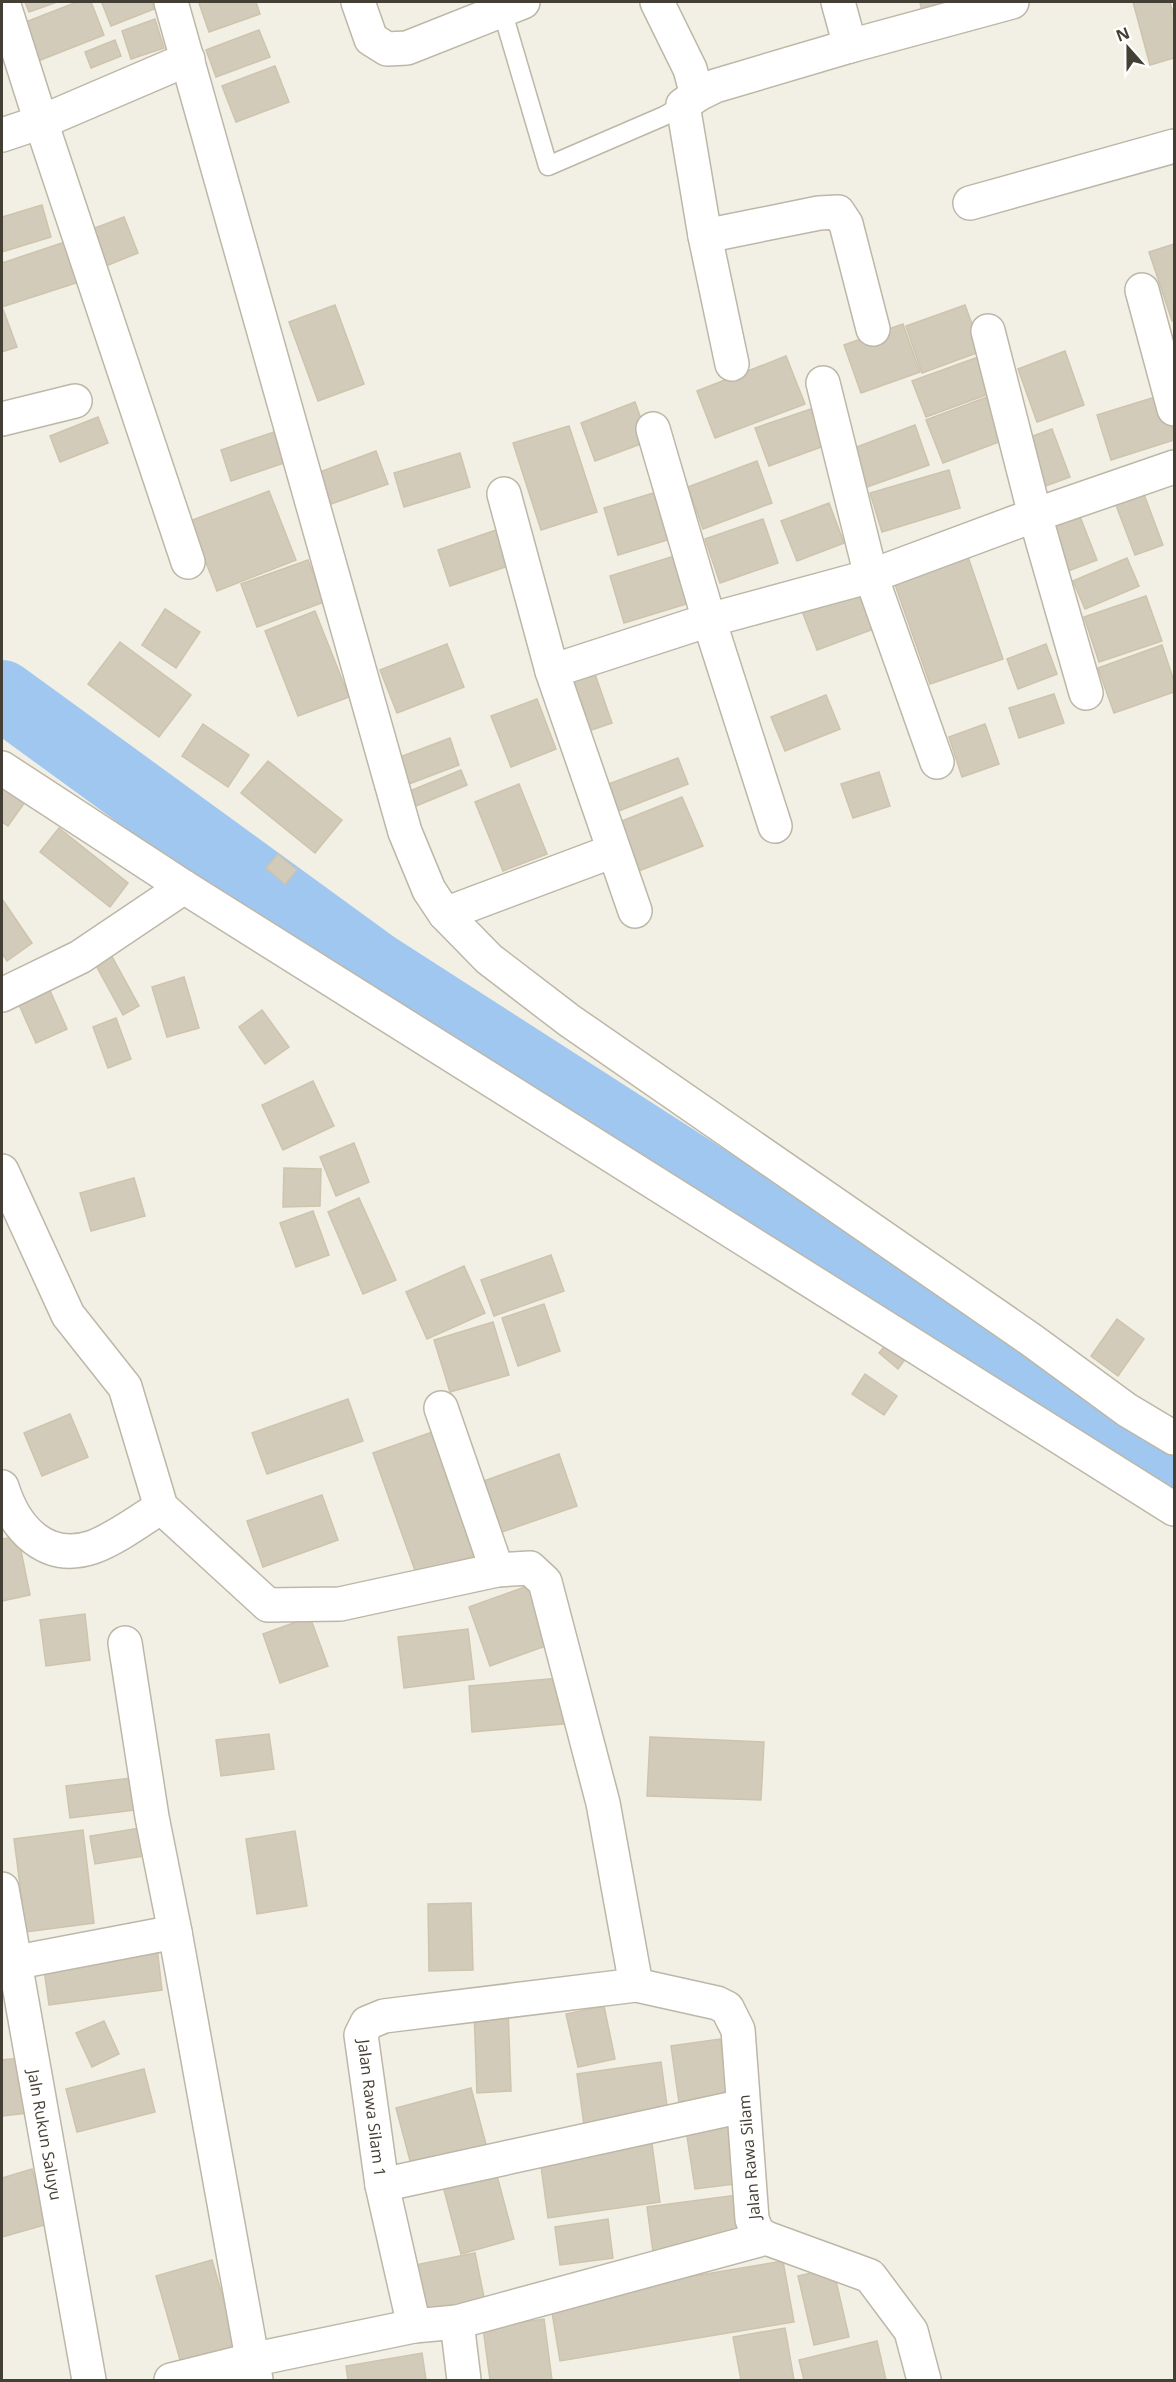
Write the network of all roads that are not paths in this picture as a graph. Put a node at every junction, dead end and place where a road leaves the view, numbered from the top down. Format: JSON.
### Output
{"nodes":[{"id":1,"x":3,"y":2,"type":"edge"},
{"id":2,"x":171,"y":2,"type":"edge"},
{"id":3,"x":358,"y":2,"type":"edge"},
{"id":4,"x":657,"y":2,"type":"edge"},
{"id":5,"x":838,"y":2,"type":"edge"},
{"id":6,"x":1012,"y":2,"type":"edge"},
{"id":7,"x":512,"y":6,"type":"edge"},
{"id":8,"x":850,"y":46,"type":"junction"},
{"id":9,"x":188,"y":59,"type":"junction"},
{"id":10,"x":690,"y":100,"type":"junction"},
{"id":11,"x":41,"y":122,"type":"junction"},
{"id":12,"x":2,"y":135,"type":"edge"},
{"id":13,"x":1174,"y":146,"type":"edge"},
{"id":14,"x":970,"y":202,"type":"dead end"},
{"id":15,"x":705,"y":236,"type":"junction"},
{"id":16,"x":1142,"y":290,"type":"dead end"},
{"id":17,"x":873,"y":329,"type":"dead end"},
{"id":18,"x":988,"y":331,"type":"dead end"},
{"id":19,"x":732,"y":364,"type":"dead end"},
{"id":20,"x":823,"y":383,"type":"dead end"},
{"id":21,"x":75,"y":401,"type":"dead end"},
{"id":22,"x":1174,"y":409,"type":"edge"},
{"id":23,"x":2,"y":419,"type":"edge"},
{"id":24,"x":653,"y":429,"type":"dead end"},
{"id":25,"x":1174,"y":467,"type":"edge"},
{"id":26,"x":504,"y":494,"type":"dead end"},
{"id":27,"x":1035,"y":515,"type":"junction"},
{"id":28,"x":188,"y":562,"type":"dead end"},
{"id":29,"x":871,"y":576,"type":"junction"},
{"id":30,"x":708,"y":620,"type":"junction"},
{"id":31,"x":552,"y":671,"type":"junction"},
{"id":32,"x":1086,"y":693,"type":"dead end"},
{"id":33,"x":937,"y":762,"type":"dead end"},
{"id":34,"x":2,"y":768,"type":"edge"},
{"id":35,"x":775,"y":826,"type":"dead end"},
{"id":36,"x":614,"y":851,"type":"junction"},
{"id":37,"x":184,"y":887,"type":"junction"},
{"id":38,"x":635,"y":911,"type":"dead end"},
{"id":39,"x":446,"y":914,"type":"junction"},
{"id":40,"x":2,"y":995,"type":"edge"},
{"id":41,"x":2,"y":1171,"type":"edge"},
{"id":42,"x":441,"y":1408,"type":"dead end"},
{"id":43,"x":1174,"y":1437,"type":"edge"},
{"id":44,"x":2,"y":1487,"type":"edge"},
{"id":45,"x":161,"y":1508,"type":"junction"},
{"id":46,"x":1174,"y":1509,"type":"edge"},
{"id":47,"x":497,"y":1570,"type":"junction"},
{"id":48,"x":125,"y":1643,"type":"dead end"},
{"id":49,"x":2,"y":1889,"type":"edge"},
{"id":50,"x":174,"y":1932,"type":"junction"},
{"id":51,"x":8,"y":1964,"type":"edge"},
{"id":52,"x":636,"y":1985,"type":"junction"},
{"id":53,"x":743,"y":2106,"type":"junction"},
{"id":54,"x":382,"y":2186,"type":"junction"},
{"id":55,"x":766,"y":2238,"type":"junction"},
{"id":56,"x":457,"y":2322,"type":"junction"},
{"id":57,"x":414,"y":2326,"type":"junction"},
{"id":58,"x":253,"y":2370,"type":"edge"},
{"id":59,"x":89,"y":2380,"type":"edge"},
{"id":60,"x":171,"y":2380,"type":"edge"},
{"id":61,"x":464,"y":2380,"type":"edge"},
{"id":62,"x":924,"y":2380,"type":"edge"}],
"edges":[{"from":1,"to":11,"type":"street"},
{"from":2,"to":9,"type":"street"},
{"from":3,"to":7,"type":"street"},
{"from":4,"to":10,"type":"street"},
{"from":5,"to":8,"type":"street"},
{"from":6,"to":8,"type":"street"},
{"from":7,"to":10,"type":"lane"},
{"from":8,"to":10,"type":"street"},
{"from":9,"to":11,"type":"street"},
{"from":9,"to":39,"type":"street"},
{"from":10,"to":15,"type":"street"},
{"from":11,"to":12,"type":"street"},
{"from":11,"to":28,"type":"street"},
{"from":13,"to":14,"type":"street"},
{"from":15,"to":17,"type":"street"},
{"from":15,"to":19,"type":"street"},
{"from":16,"to":22,"type":"street"},
{"from":18,"to":27,"type":"street"},
{"from":20,"to":29,"type":"street"},
{"from":21,"to":23,"type":"street"},
{"from":24,"to":30,"type":"street"},
{"from":25,"to":27,"type":"street"},
{"from":26,"to":31,"type":"street"},
{"from":27,"to":29,"type":"street"},
{"from":27,"to":32,"type":"street"},
{"from":29,"to":30,"type":"street"},
{"from":29,"to":33,"type":"street"},
{"from":30,"to":31,"type":"street"},
{"from":30,"to":35,"type":"street"},
{"from":31,"to":36,"type":"street"},
{"from":34,"to":37,"type":"street"},
{"from":36,"to":38,"type":"street"},
{"from":36,"to":39,"type":"street"},
{"from":37,"to":40,"type":"street"},
{"from":37,"to":46,"type":"street"},
{"from":39,"to":43,"type":"street"},
{"from":41,"to":45,"type":"street"},
{"from":42,"to":47,"type":"street"},
{"from":44,"to":45,"type":"street"},
{"from":45,"to":47,"type":"street"},
{"from":47,"to":52,"type":"street"},
{"from":48,"to":50,"type":"street"},
{"from":49,"to":51,"type":"street","name":"Jaln Rukun Saluyu"},
{"from":50,"to":51,"type":"street"},
{"from":50,"to":58,"type":"street"},
{"from":51,"to":59,"type":"street","name":"Jaln Rukun Saluyu"},
{"from":52,"to":53,"type":"street","name":"Jalan Rawa Silam"},
{"from":52,"to":54,"type":"street","name":"Jalan Rawa Silam 1"},
{"from":53,"to":54,"type":"street"},
{"from":53,"to":55,"type":"street","name":"Jalan Rawa Silam"},
{"from":54,"to":57,"type":"street","name":"Jalan Rawa Silam 1"},
{"from":55,"to":56,"type":"street"},
{"from":55,"to":62,"type":"street","name":"Jalan Rawa Silam"},
{"from":56,"to":57,"type":"street"},
{"from":56,"to":61,"type":"street"},
{"from":57,"to":58,"type":"street"},
{"from":58,"to":60,"type":"street"}]}
